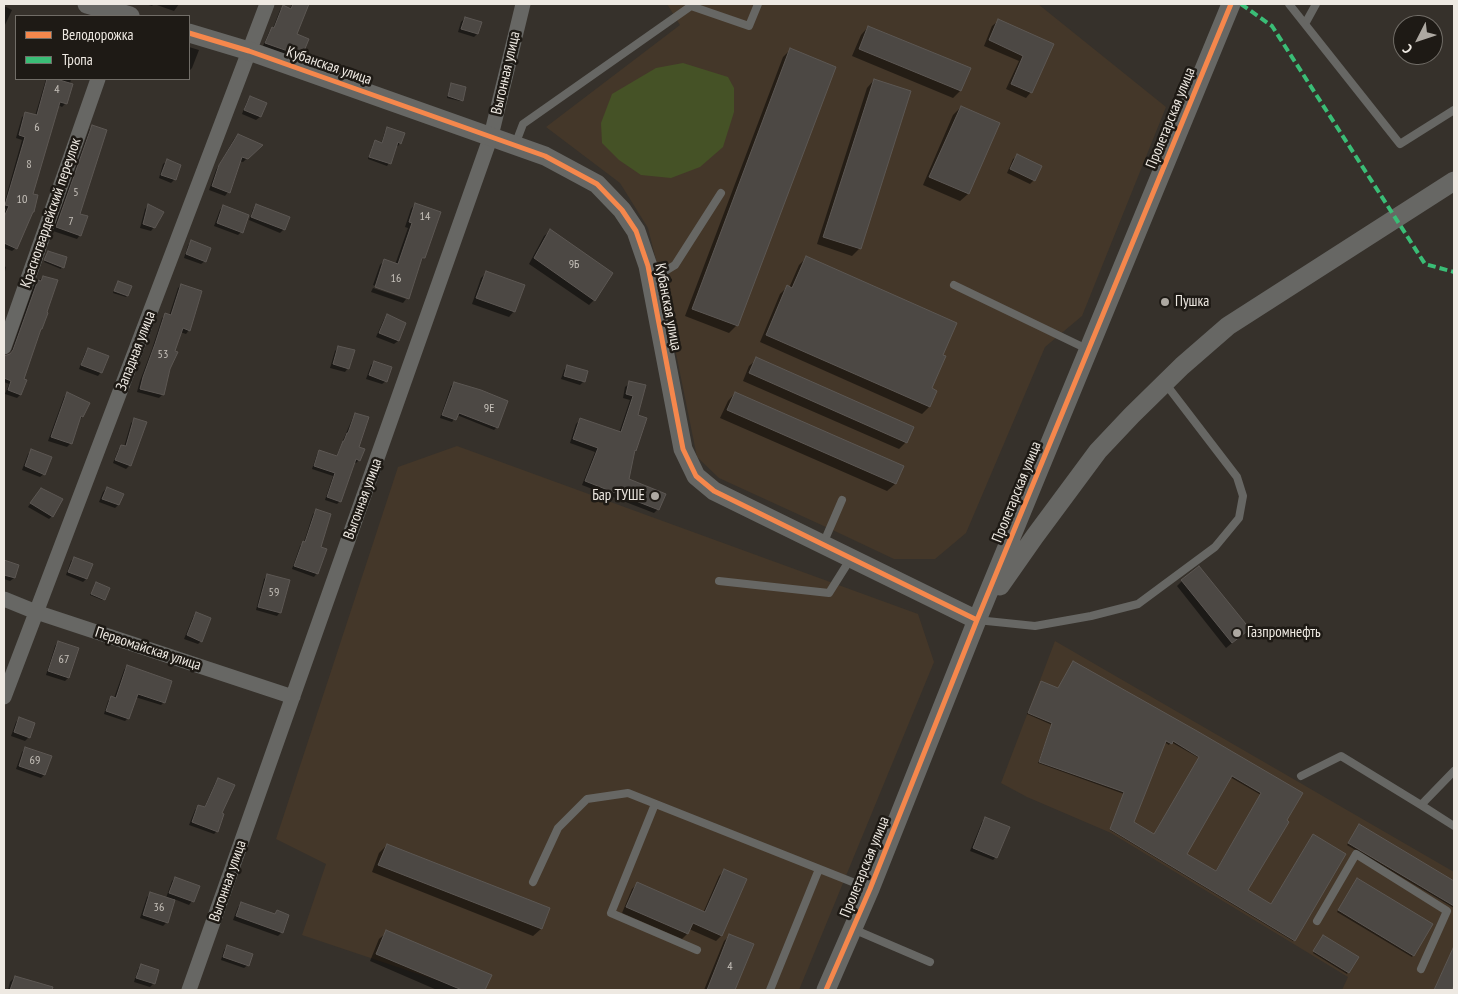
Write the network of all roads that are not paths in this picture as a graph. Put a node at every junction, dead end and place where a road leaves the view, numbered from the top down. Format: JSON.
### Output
{"nodes":[{"id":1,"x":87,"y":4,"type":"edge"},
{"id":2,"x":267,"y":4,"type":"edge"},
{"id":3,"x":523,"y":4,"type":"edge"},
{"id":4,"x":758,"y":4,"type":"edge"},
{"id":5,"x":1231,"y":4,"type":"edge"},
{"id":6,"x":1289,"y":4,"type":"edge"},
{"id":7,"x":1316,"y":4,"type":"edge"},
{"id":8,"x":124,"y":15,"type":"edge"},
{"id":9,"x":1305,"y":24,"type":"junction"},
{"id":10,"x":190,"y":33,"type":"edge"},
{"id":11,"x":249,"y":51,"type":"junction"},
{"id":12,"x":98,"y":80,"type":"edge"},
{"id":13,"x":1454,"y":110,"type":"edge"},
{"id":14,"x":491,"y":136,"type":"junction"},
{"id":15,"x":515,"y":145,"type":"junction"},
{"id":16,"x":1454,"y":181,"type":"edge"},
{"id":17,"x":721,"y":193,"type":"dead end"},
{"id":18,"x":650,"y":280,"type":"junction"},
{"id":19,"x":954,"y":285,"type":"dead end"},
{"id":20,"x":4,"y":348,"type":"edge"},
{"id":21,"x":1089,"y":350,"type":"junction"},
{"id":22,"x":1165,"y":383,"type":"junction"},
{"id":23,"x":842,"y":500,"type":"dead end"},
{"id":24,"x":823,"y":544,"type":"junction"},
{"id":25,"x":851,"y":558,"type":"junction"},
{"id":26,"x":719,"y":581,"type":"dead end"},
{"id":27,"x":4,"y":599,"type":"edge"},
{"id":28,"x":36,"y":612,"type":"junction"},
{"id":29,"x":977,"y":620,"type":"junction"},
{"id":30,"x":4,"y":697,"type":"edge"},
{"id":31,"x":293,"y":697,"type":"junction"},
{"id":32,"x":1454,"y":771,"type":"edge"},
{"id":33,"x":1301,"y":776,"type":"dead end"},
{"id":34,"x":654,"y":804,"type":"junction"},
{"id":35,"x":1421,"y":804,"type":"junction"},
{"id":36,"x":1454,"y":826,"type":"edge"},
{"id":37,"x":819,"y":869,"type":"junction"},
{"id":38,"x":533,"y":882,"type":"dead end"},
{"id":39,"x":870,"y":889,"type":"junction"},
{"id":40,"x":1317,"y":921,"type":"dead end"},
{"id":41,"x":853,"y":929,"type":"junction"},
{"id":42,"x":698,"y":950,"type":"dead end"},
{"id":43,"x":930,"y":962,"type":"dead end"},
{"id":44,"x":1420,"y":969,"type":"dead end"},
{"id":45,"x":189,"y":990,"type":"edge"},
{"id":46,"x":770,"y":990,"type":"edge"},
{"id":47,"x":826,"y":990,"type":"edge"}],
"edges":[{"from":1,"to":8,"type":"street"},
{"from":2,"to":11,"type":"street","name":"Западная улица"},
{"from":3,"to":14,"type":"street","name":"Выгонная улица"},
{"from":4,"to":15,"type":"lane"},
{"from":5,"to":21,"type":"street","name":"Пролетарская улица"},
{"from":6,"to":9,"type":"lane"},
{"from":7,"to":9,"type":"lane"},
{"from":9,"to":13,"type":"lane"},
{"from":10,"to":11,"type":"street","name":"Кубанская улица"},
{"from":11,"to":14,"type":"street","name":"Кубанская улица"},
{"from":11,"to":28,"type":"street","name":"Западная улица"},
{"from":12,"to":20,"type":"street","name":"Красногвардейский переулок"},
{"from":14,"to":15,"type":"street","name":"Кубанская улица"},
{"from":14,"to":31,"type":"street","name":"Выгонная улица"},
{"from":15,"to":18,"type":"street","name":"Кубанская улица"},
{"from":16,"to":22,"type":"street"},
{"from":17,"to":18,"type":"lane"},
{"from":18,"to":24,"type":"street","name":"Кубанская улица"},
{"from":19,"to":21,"type":"lane"},
{"from":21,"to":29,"type":"street","name":"Пролетарская улица"},
{"from":22,"to":29,"type":"street"},
{"from":22,"to":29,"type":"lane"},
{"from":23,"to":24,"type":"lane"},
{"from":24,"to":25,"type":"street","name":"Кубанская улица"},
{"from":25,"to":26,"type":"lane"},
{"from":25,"to":29,"type":"street","name":"Кубанская улица"},
{"from":27,"to":28,"type":"street","name":"Первомайская улица"},
{"from":28,"to":30,"type":"street","name":"Западная улица"},
{"from":28,"to":31,"type":"street","name":"Первомайская улица"},
{"from":29,"to":39,"type":"street","name":"Пролетарская улица"},
{"from":31,"to":45,"type":"street","name":"Выгонная улица"},
{"from":32,"to":35,"type":"lane"},
{"from":33,"to":35,"type":"lane"},
{"from":34,"to":37,"type":"lane"},
{"from":34,"to":38,"type":"lane"},
{"from":34,"to":42,"type":"lane"},
{"from":35,"to":36,"type":"lane"},
{"from":37,"to":39,"type":"lane"},
{"from":37,"to":46,"type":"lane"},
{"from":39,"to":41,"type":"street","name":"Пролетарская улица"},
{"from":40,"to":44,"type":"lane"},
{"from":41,"to":43,"type":"lane"},
{"from":41,"to":47,"type":"street","name":"Пролетарская улица"}]}
